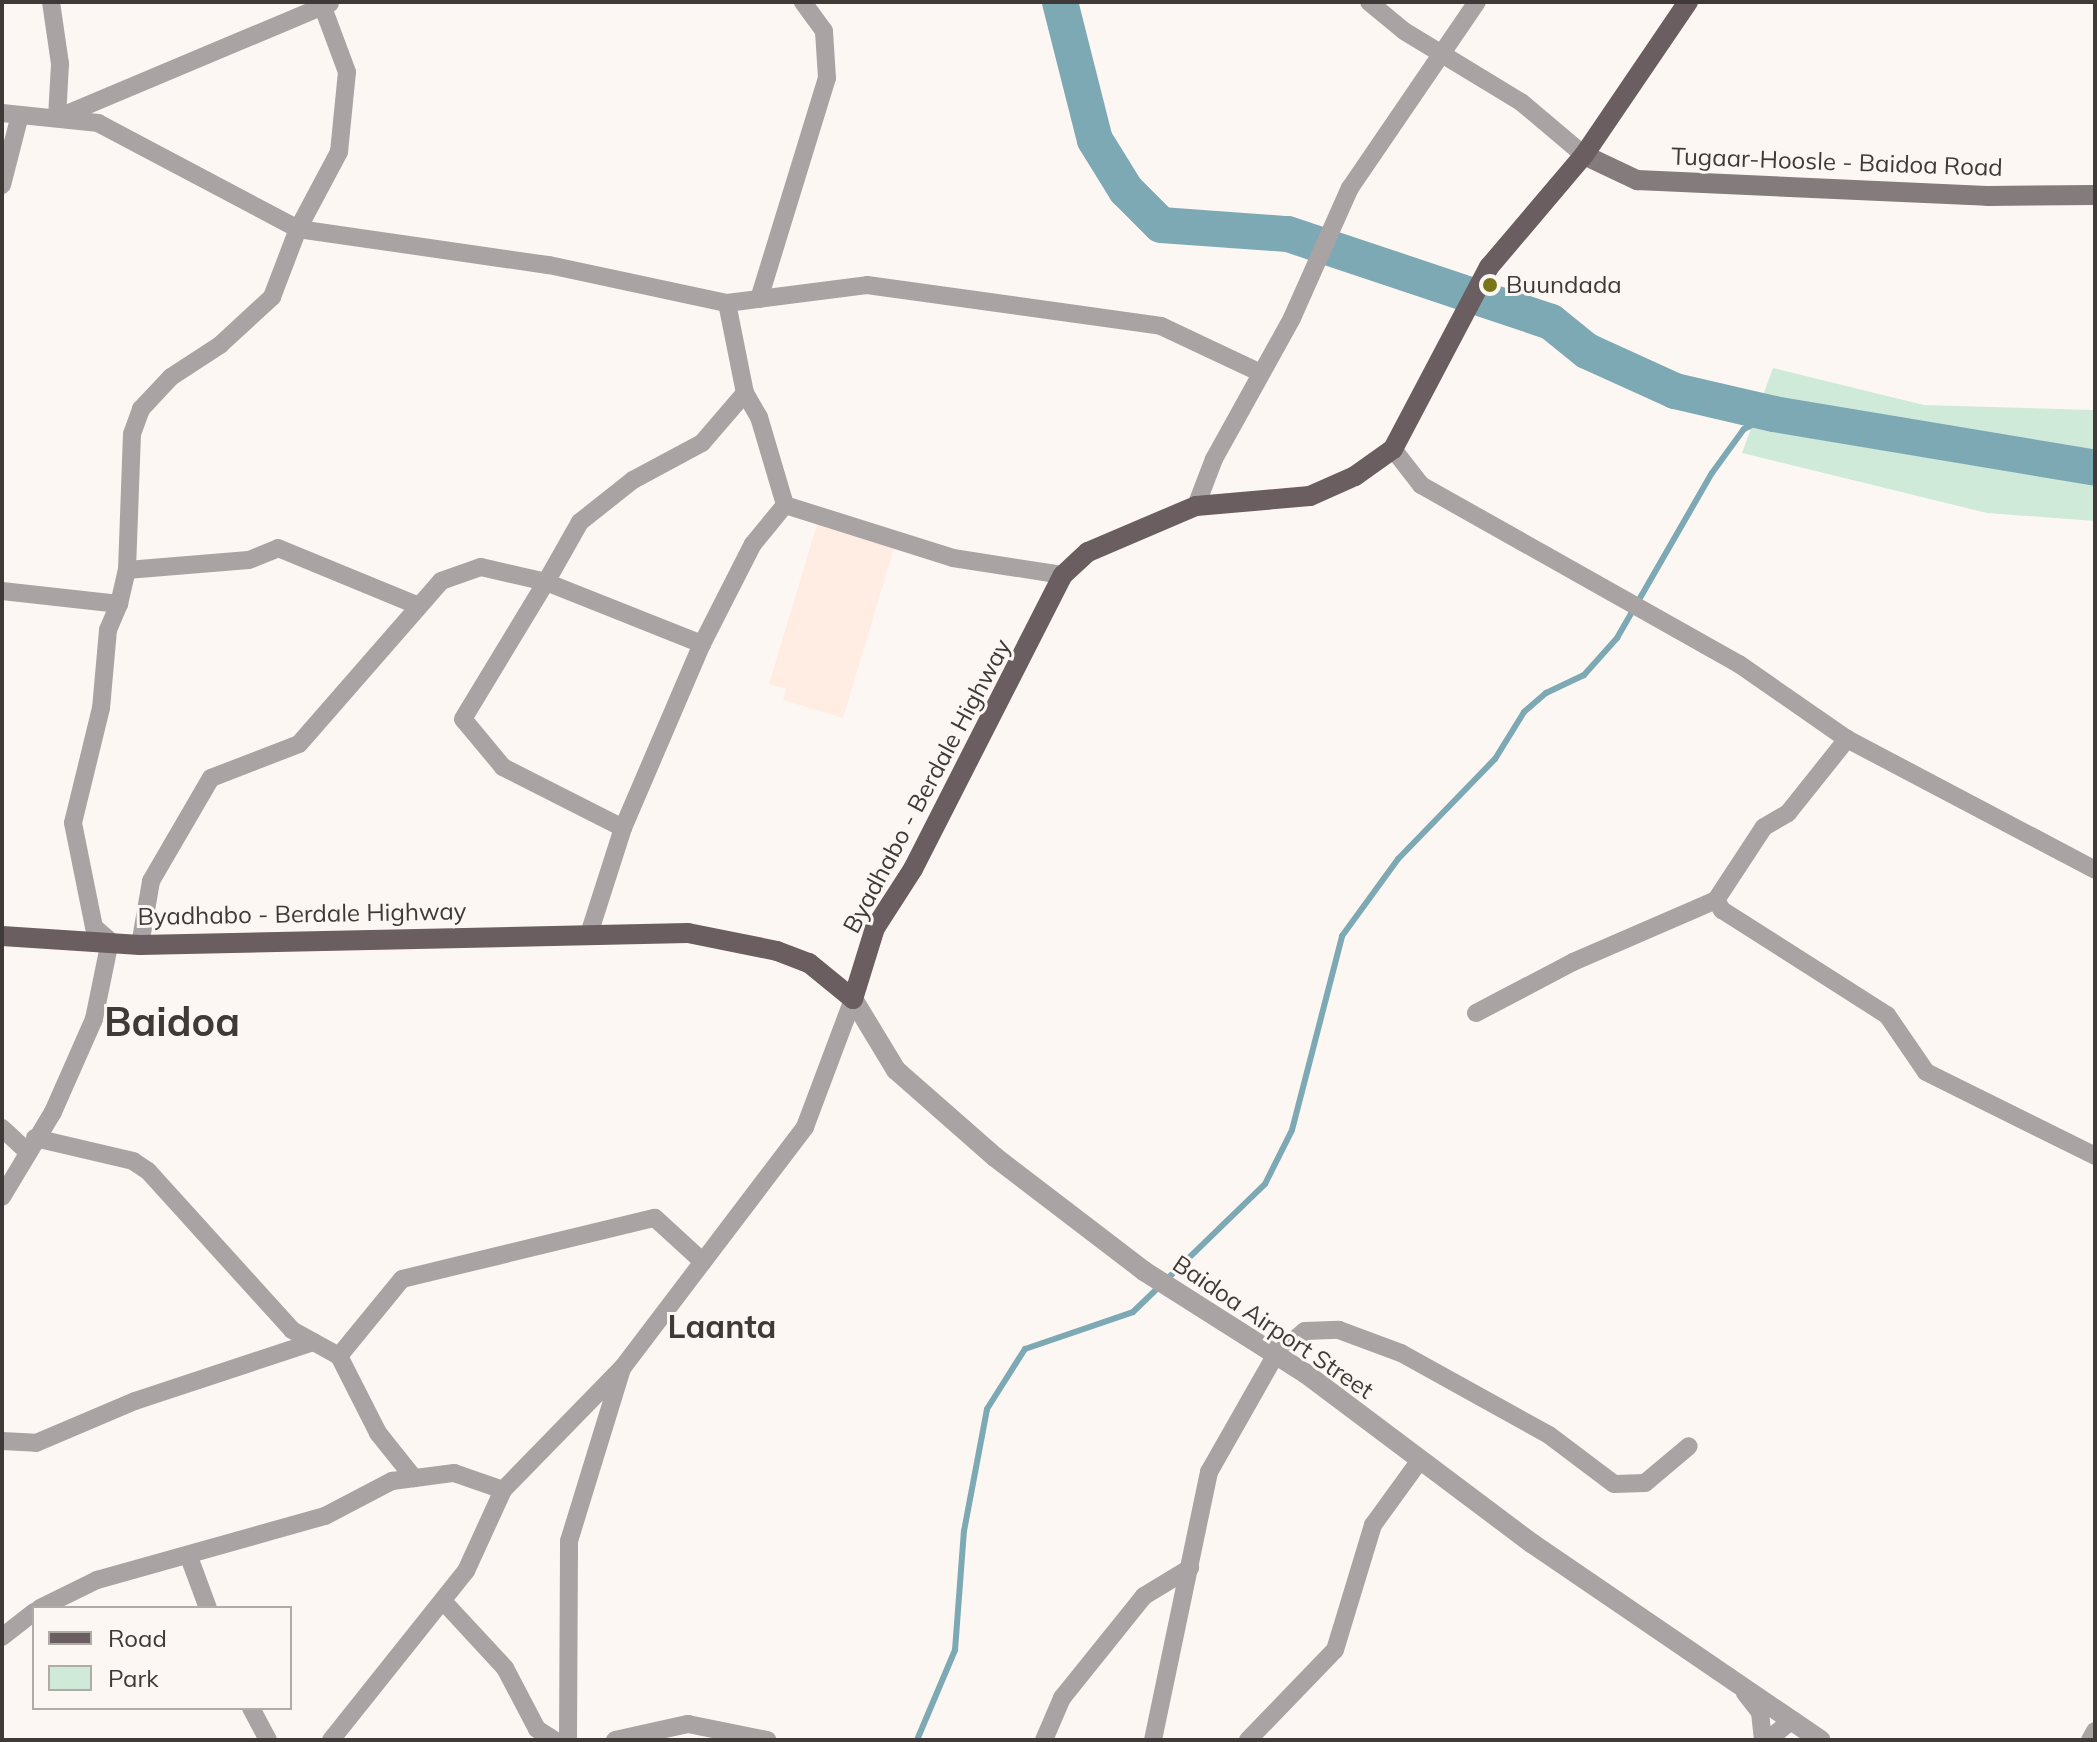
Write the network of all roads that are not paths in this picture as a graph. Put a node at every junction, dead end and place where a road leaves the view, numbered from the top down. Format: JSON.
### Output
{"nodes":[{"id":1,"x":51,"y":2,"type":"edge"},
{"id":2,"x":803,"y":2,"type":"edge"},
{"id":3,"x":1369,"y":2,"type":"edge"},
{"id":4,"x":1477,"y":2,"type":"edge"},
{"id":5,"x":1688,"y":2,"type":"edge"},
{"id":6,"x":325,"y":4,"type":"edge"},
{"id":7,"x":1440,"y":53,"type":"junction"},
{"id":8,"x":11,"y":114,"type":"edge"},
{"id":9,"x":57,"y":118,"type":"junction"},
{"id":10,"x":1584,"y":155,"type":"junction"},
{"id":11,"x":2,"y":185,"type":"edge"},
{"id":12,"x":2095,"y":195,"type":"edge"},
{"id":13,"x":298,"y":229,"type":"junction"},
{"id":14,"x":759,"y":299,"type":"junction"},
{"id":15,"x":727,"y":303,"type":"junction"},
{"id":16,"x":1261,"y":373,"type":"junction"},
{"id":17,"x":745,"y":393,"type":"junction"},
{"id":18,"x":1393,"y":449,"type":"junction"},
{"id":19,"x":785,"y":505,"type":"junction"},
{"id":20,"x":1196,"y":506,"type":"junction"},
{"id":21,"x":127,"y":570,"type":"junction"},
{"id":22,"x":1063,"y":575,"type":"junction"},
{"id":23,"x":546,"y":582,"type":"junction"},
{"id":24,"x":2,"y":591,"type":"edge"},
{"id":25,"x":119,"y":604,"type":"junction"},
{"id":26,"x":419,"y":606,"type":"junction"},
{"id":27,"x":702,"y":644,"type":"junction"},
{"id":28,"x":1847,"y":739,"type":"junction"},
{"id":29,"x":623,"y":828,"type":"junction"},
{"id":30,"x":2095,"y":870,"type":"edge"},
{"id":31,"x":1716,"y":900,"type":"junction"},
{"id":32,"x":589,"y":934,"type":"junction"},
{"id":33,"x":2,"y":936,"type":"edge"},
{"id":34,"x":110,"y":941,"type":"junction"},
{"id":35,"x":140,"y":945,"type":"junction"},
{"id":36,"x":853,"y":999,"type":"junction"},
{"id":37,"x":1476,"y":1013,"type":"dead end"},
{"id":38,"x":2,"y":1128,"type":"edge"},
{"id":39,"x":31,"y":1145,"type":"junction"},
{"id":40,"x":2095,"y":1156,"type":"edge"},
{"id":41,"x":2,"y":1197,"type":"edge"},
{"id":42,"x":703,"y":1262,"type":"junction"},
{"id":43,"x":313,"y":1342,"type":"junction"},
{"id":44,"x":339,"y":1356,"type":"junction"},
{"id":45,"x":1275,"y":1356,"type":"junction"},
{"id":46,"x":623,"y":1367,"type":"junction"},
{"id":47,"x":2,"y":1441,"type":"edge"},
{"id":48,"x":1689,"y":1446,"type":"dead end"},
{"id":49,"x":1420,"y":1460,"type":"junction"},
{"id":50,"x":414,"y":1478,"type":"junction"},
{"id":51,"x":503,"y":1490,"type":"junction"},
{"id":52,"x":189,"y":1557,"type":"junction"},
{"id":53,"x":1190,"y":1568,"type":"junction"},
{"id":54,"x":443,"y":1601,"type":"junction"},
{"id":55,"x":44,"y":1606,"type":"edge"},
{"id":56,"x":207,"y":1606,"type":"edge"},
{"id":57,"x":32,"y":1614,"type":"edge"},
{"id":58,"x":2,"y":1637,"type":"edge"},
{"id":59,"x":1732,"y":1676,"type":"junction"},
{"id":60,"x":252,"y":1710,"type":"edge"},
{"id":61,"x":1792,"y":1720,"type":"junction"},
{"id":62,"x":2095,"y":1731,"type":"edge"},
{"id":63,"x":268,"y":1740,"type":"edge"},
{"id":64,"x":331,"y":1740,"type":"edge"},
{"id":65,"x":554,"y":1740,"type":"edge"},
{"id":66,"x":568,"y":1740,"type":"edge"},
{"id":67,"x":615,"y":1740,"type":"edge"},
{"id":68,"x":767,"y":1740,"type":"edge"},
{"id":69,"x":1044,"y":1740,"type":"edge"},
{"id":70,"x":1153,"y":1740,"type":"edge"},
{"id":71,"x":1248,"y":1740,"type":"edge"},
{"id":72,"x":1766,"y":1740,"type":"edge"},
{"id":73,"x":1820,"y":1740,"type":"edge"},
{"id":74,"x":2090,"y":1740,"type":"edge"}],
"edges":[{"from":1,"to":9,"type":"street"},
{"from":2,"to":14,"type":"street"},
{"from":3,"to":7,"type":"street"},
{"from":4,"to":7,"type":"street"},
{"from":5,"to":10,"type":"main road"},
{"from":6,"to":9,"type":"street"},
{"from":6,"to":13,"type":"street"},
{"from":7,"to":10,"type":"street"},
{"from":7,"to":16,"type":"street"},
{"from":8,"to":9,"type":"street"},
{"from":8,"to":11,"type":"street"},
{"from":9,"to":13,"type":"street"},
{"from":10,"to":12,"type":"main road","name":"Tugaar-Hoosle - Baidoa Road"},
{"from":10,"to":18,"type":"main road"},
{"from":13,"to":15,"type":"street"},
{"from":13,"to":21,"type":"street"},
{"from":14,"to":15,"type":"street"},
{"from":14,"to":16,"type":"street"},
{"from":15,"to":17,"type":"street"},
{"from":16,"to":20,"type":"street"},
{"from":17,"to":19,"type":"street"},
{"from":17,"to":23,"type":"street"},
{"from":18,"to":20,"type":"main road","name":"Byadhabo - Berdale Highway"},
{"from":18,"to":28,"type":"street"},
{"from":19,"to":22,"type":"street"},
{"from":19,"to":27,"type":"street"},
{"from":20,"to":22,"type":"main road","name":"Byadhabo - Berdale Highway"},
{"from":21,"to":25,"type":"street"},
{"from":21,"to":26,"type":"street"},
{"from":22,"to":36,"type":"main road","name":"Byadhabo - Berdale Highway"},
{"from":23,"to":26,"type":"street"},
{"from":23,"to":27,"type":"street"},
{"from":23,"to":29,"type":"street"},
{"from":24,"to":25,"type":"street"},
{"from":25,"to":34,"type":"street"},
{"from":26,"to":35,"type":"street"},
{"from":27,"to":29,"type":"street"},
{"from":28,"to":30,"type":"street"},
{"from":28,"to":31,"type":"street"},
{"from":29,"to":32,"type":"street"},
{"from":31,"to":37,"type":"street"},
{"from":31,"to":40,"type":"street"},
{"from":32,"to":35,"type":"main road","name":"Byadhabo - Berdale Highway"},
{"from":32,"to":36,"type":"main road","name":"Byadhabo - Berdale Highway"},
{"from":33,"to":34,"type":"main road","name":"Byadhabo - Berdale Highway"},
{"from":34,"to":35,"type":"main road","name":"Byadhabo - Berdale Highway"},
{"from":34,"to":39,"type":"street"},
{"from":36,"to":42,"type":"street"},
{"from":36,"to":45,"type":"street","name":"Baidoa Airport Street"},
{"from":38,"to":39,"type":"street"},
{"from":39,"to":41,"type":"street"},
{"from":39,"to":43,"type":"street"},
{"from":42,"to":44,"type":"street"},
{"from":42,"to":46,"type":"street"},
{"from":43,"to":44,"type":"street"},
{"from":43,"to":47,"type":"street"},
{"from":44,"to":50,"type":"street"},
{"from":45,"to":48,"type":"street"},
{"from":45,"to":49,"type":"street","name":"Baidoa Airport Street"},
{"from":45,"to":53,"type":"street"},
{"from":46,"to":51,"type":"street"},
{"from":46,"to":66,"type":"street"},
{"from":49,"to":59,"type":"street","name":"Baidoa Airport Street"},
{"from":49,"to":71,"type":"street"},
{"from":50,"to":51,"type":"street"},
{"from":50,"to":52,"type":"street"},
{"from":51,"to":54,"type":"street"},
{"from":52,"to":55,"type":"street"},
{"from":52,"to":56,"type":"street"},
{"from":53,"to":69,"type":"street"},
{"from":53,"to":70,"type":"street"},
{"from":54,"to":64,"type":"street"},
{"from":54,"to":65,"type":"street"},
{"from":57,"to":58,"type":"street"},
{"from":59,"to":61,"type":"street","name":"Baidoa Airport Street"},
{"from":59,"to":72,"type":"street"},
{"from":60,"to":63,"type":"street"},
{"from":61,"to":72,"type":"street"},
{"from":61,"to":73,"type":"street","name":"Baidoa Airport Street"},
{"from":62,"to":74,"type":"street"},
{"from":67,"to":68,"type":"street"}]}
